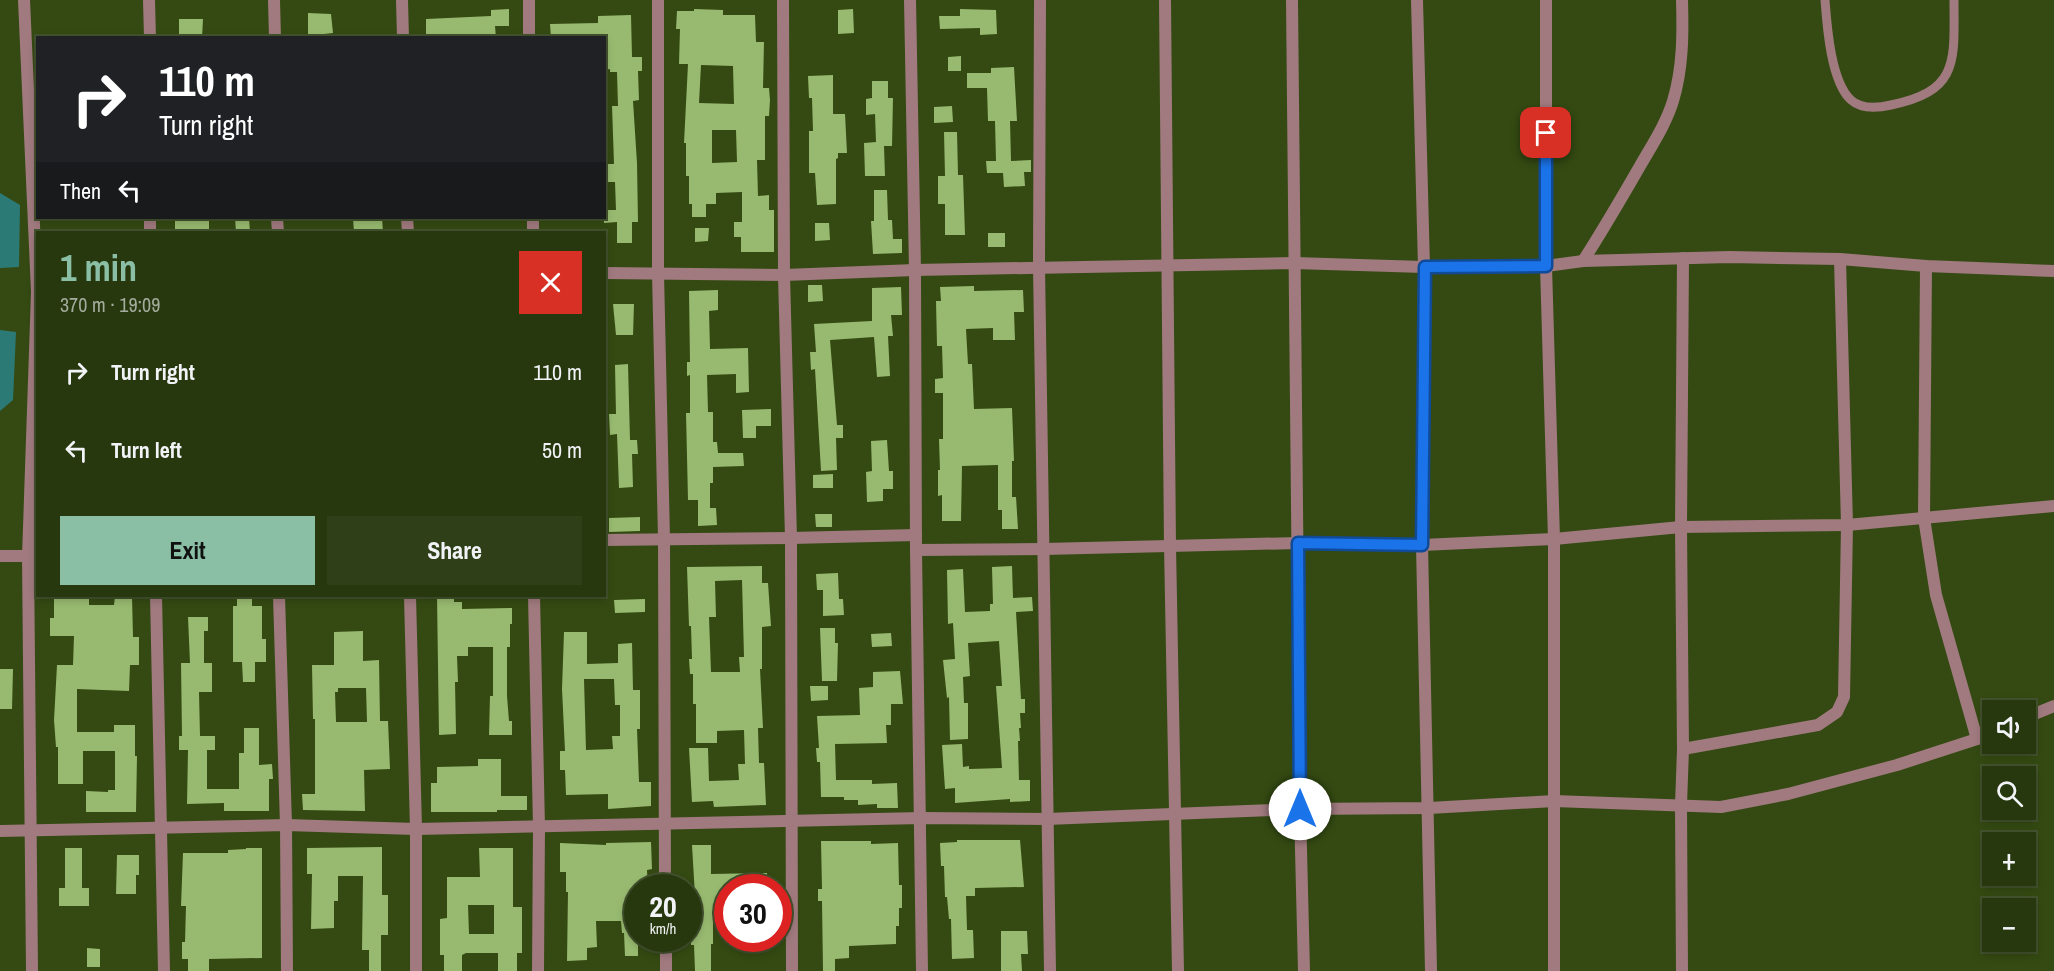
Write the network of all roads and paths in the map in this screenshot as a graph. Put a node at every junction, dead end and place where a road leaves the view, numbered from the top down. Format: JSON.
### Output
{"nodes":[{"id":1,"x":24,"y":0,"type":"edge"},
{"id":2,"x":149,"y":0,"type":"edge"},
{"id":3,"x":274,"y":0,"type":"edge"},
{"id":4,"x":402,"y":0,"type":"edge"},
{"id":5,"x":529,"y":0,"type":"edge"},
{"id":6,"x":658,"y":0,"type":"edge"},
{"id":7,"x":783,"y":0,"type":"edge"},
{"id":8,"x":910,"y":0,"type":"edge"},
{"id":9,"x":1041,"y":0,"type":"edge"},
{"id":10,"x":1165,"y":0,"type":"edge"},
{"id":11,"x":1292,"y":0,"type":"edge"},
{"id":12,"x":1417,"y":0,"type":"edge"},
{"id":13,"x":1546,"y":0,"type":"edge"},
{"id":14,"x":1682,"y":0,"type":"edge"},
{"id":15,"x":1825,"y":0,"type":"edge"},
{"id":16,"x":1953,"y":0,"type":"edge"},
{"id":17,"x":150,"y":36,"type":"edge"},
{"id":18,"x":275,"y":36,"type":"edge"},
{"id":19,"x":402,"y":36,"type":"edge"},
{"id":20,"x":530,"y":36,"type":"edge"},
{"id":21,"x":1683,"y":258,"type":"junction"},
{"id":22,"x":1840,"y":259,"type":"junction"},
{"id":23,"x":1583,"y":261,"type":"junction"},
{"id":24,"x":1294,"y":263,"type":"junction"},
{"id":25,"x":1167,"y":266,"type":"junction"},
{"id":26,"x":1546,"y":266,"type":"junction"},
{"id":27,"x":1926,"y":266,"type":"junction"},
{"id":28,"x":1040,"y":267,"type":"junction"},
{"id":29,"x":1425,"y":267,"type":"junction"},
{"id":30,"x":36,"y":270,"type":"edge"},
{"id":31,"x":915,"y":270,"type":"junction"},
{"id":32,"x":2054,"y":271,"type":"edge"},
{"id":33,"x":606,"y":273,"type":"edge"},
{"id":34,"x":658,"y":273,"type":"junction"},
{"id":35,"x":784,"y":275,"type":"junction"},
{"id":36,"x":36,"y":358,"type":"edge"},
{"id":37,"x":2054,"y":506,"type":"edge"},
{"id":38,"x":1924,"y":518,"type":"junction"},
{"id":39,"x":1847,"y":525,"type":"junction"},
{"id":40,"x":1681,"y":526,"type":"junction"},
{"id":41,"x":916,"y":535,"type":"junction"},
{"id":42,"x":664,"y":538,"type":"junction"},
{"id":43,"x":791,"y":538,"type":"junction"},
{"id":44,"x":1554,"y":539,"type":"junction"},
{"id":45,"x":606,"y":540,"type":"edge"},
{"id":46,"x":1298,"y":543,"type":"junction"},
{"id":47,"x":1422,"y":545,"type":"junction"},
{"id":48,"x":1170,"y":546,"type":"junction"},
{"id":49,"x":1044,"y":549,"type":"junction"},
{"id":50,"x":916,"y":550,"type":"junction"},
{"id":51,"x":0,"y":556,"type":"edge"},
{"id":52,"x":33,"y":556,"type":"edge"},
{"id":53,"x":156,"y":597,"type":"edge"},
{"id":54,"x":279,"y":597,"type":"edge"},
{"id":55,"x":410,"y":597,"type":"edge"},
{"id":56,"x":534,"y":597,"type":"edge"},
{"id":57,"x":2054,"y":706,"type":"edge"},
{"id":58,"x":2036,"y":713,"type":"edge"},
{"id":59,"x":1982,"y":738,"type":"edge"},
{"id":60,"x":1977,"y":740,"type":"junction"},
{"id":61,"x":1683,"y":749,"type":"junction"},
{"id":62,"x":1554,"y":801,"type":"junction"},
{"id":63,"x":1681,"y":805,"type":"junction"},
{"id":64,"x":1429,"y":808,"type":"junction"},
{"id":65,"x":1300,"y":809,"type":"junction"},
{"id":66,"x":1176,"y":814,"type":"junction"},
{"id":67,"x":921,"y":818,"type":"junction"},
{"id":68,"x":1047,"y":819,"type":"junction"},
{"id":69,"x":791,"y":821,"type":"junction"},
{"id":70,"x":664,"y":824,"type":"junction"},
{"id":71,"x":286,"y":825,"type":"junction"},
{"id":72,"x":161,"y":827,"type":"junction"},
{"id":73,"x":539,"y":827,"type":"junction"},
{"id":74,"x":416,"y":829,"type":"junction"},
{"id":75,"x":32,"y":830,"type":"junction"},
{"id":76,"x":0,"y":831,"type":"edge"},
{"id":77,"x":665,"y":874,"type":"edge"},
{"id":78,"x":666,"y":952,"type":"edge"},
{"id":79,"x":32,"y":971,"type":"edge"},
{"id":80,"x":164,"y":971,"type":"edge"},
{"id":81,"x":287,"y":971,"type":"edge"},
{"id":82,"x":416,"y":971,"type":"edge"},
{"id":83,"x":538,"y":971,"type":"edge"},
{"id":84,"x":666,"y":971,"type":"edge"},
{"id":85,"x":792,"y":971,"type":"edge"},
{"id":86,"x":922,"y":971,"type":"edge"},
{"id":87,"x":1050,"y":971,"type":"edge"},
{"id":88,"x":1178,"y":971,"type":"edge"},
{"id":89,"x":1304,"y":971,"type":"edge"},
{"id":90,"x":1431,"y":971,"type":"edge"},
{"id":91,"x":1554,"y":971,"type":"edge"},
{"id":92,"x":1682,"y":971,"type":"edge"}],
"edges":[{"from":1,"to":30,"type":"street"},
{"from":2,"to":17,"type":"street"},
{"from":3,"to":18,"type":"street"},
{"from":4,"to":19,"type":"street"},
{"from":5,"to":20,"type":"street"},
{"from":6,"to":34,"type":"street"},
{"from":7,"to":35,"type":"street"},
{"from":8,"to":31,"type":"street"},
{"from":9,"to":28,"type":"street"},
{"from":10,"to":25,"type":"street"},
{"from":11,"to":24,"type":"street"},
{"from":12,"to":29,"type":"street"},
{"from":13,"to":26,"type":"street"},
{"from":14,"to":23,"type":"street"},
{"from":15,"to":16,"type":"lane"},
{"from":21,"to":22,"type":"street"},
{"from":21,"to":23,"type":"street"},
{"from":21,"to":40,"type":"street"},
{"from":22,"to":27,"type":"street"},
{"from":22,"to":39,"type":"street"},
{"from":23,"to":26,"type":"street"},
{"from":24,"to":25,"type":"street"},
{"from":24,"to":29,"type":"street"},
{"from":24,"to":46,"type":"street"},
{"from":25,"to":28,"type":"street"},
{"from":25,"to":48,"type":"street"},
{"from":26,"to":29,"type":"street"},
{"from":26,"to":44,"type":"street"},
{"from":27,"to":32,"type":"street"},
{"from":27,"to":38,"type":"street"},
{"from":28,"to":31,"type":"street"},
{"from":28,"to":49,"type":"street"},
{"from":29,"to":47,"type":"street"},
{"from":31,"to":35,"type":"street"},
{"from":31,"to":41,"type":"street"},
{"from":33,"to":34,"type":"street"},
{"from":34,"to":35,"type":"street"},
{"from":34,"to":42,"type":"street"},
{"from":35,"to":43,"type":"street"},
{"from":36,"to":52,"type":"street"},
{"from":37,"to":38,"type":"street"},
{"from":38,"to":39,"type":"street"},
{"from":38,"to":60,"type":"street"},
{"from":39,"to":40,"type":"street"},
{"from":39,"to":61,"type":"street"},
{"from":40,"to":44,"type":"street"},
{"from":40,"to":61,"type":"street"},
{"from":41,"to":43,"type":"street"},
{"from":41,"to":50,"type":"street"},
{"from":42,"to":43,"type":"street"},
{"from":42,"to":45,"type":"street"},
{"from":42,"to":70,"type":"street"},
{"from":43,"to":69,"type":"street"},
{"from":44,"to":47,"type":"street"},
{"from":44,"to":62,"type":"street"},
{"from":46,"to":47,"type":"street"},
{"from":46,"to":48,"type":"street"},
{"from":46,"to":65,"type":"street"},
{"from":47,"to":64,"type":"street"},
{"from":48,"to":49,"type":"street"},
{"from":48,"to":66,"type":"street"},
{"from":49,"to":50,"type":"street"},
{"from":49,"to":68,"type":"street"},
{"from":50,"to":67,"type":"street"},
{"from":51,"to":52,"type":"street"},
{"from":52,"to":75,"type":"street"},
{"from":53,"to":72,"type":"street"},
{"from":54,"to":71,"type":"street"},
{"from":55,"to":74,"type":"street"},
{"from":56,"to":73,"type":"street"},
{"from":57,"to":58,"type":"street"},
{"from":59,"to":60,"type":"street"},
{"from":60,"to":63,"type":"street"},
{"from":61,"to":63,"type":"street"},
{"from":62,"to":63,"type":"street"},
{"from":62,"to":64,"type":"street"},
{"from":62,"to":91,"type":"street"},
{"from":63,"to":92,"type":"street"},
{"from":64,"to":65,"type":"street"},
{"from":64,"to":90,"type":"street"},
{"from":65,"to":66,"type":"street"},
{"from":65,"to":89,"type":"street"},
{"from":66,"to":68,"type":"street"},
{"from":66,"to":88,"type":"street"},
{"from":67,"to":68,"type":"street"},
{"from":67,"to":69,"type":"street"},
{"from":67,"to":86,"type":"street"},
{"from":68,"to":87,"type":"street"},
{"from":69,"to":70,"type":"street"},
{"from":69,"to":85,"type":"street"},
{"from":70,"to":73,"type":"street"},
{"from":70,"to":77,"type":"street"},
{"from":71,"to":72,"type":"street"},
{"from":71,"to":74,"type":"street"},
{"from":71,"to":81,"type":"street"},
{"from":72,"to":75,"type":"street"},
{"from":72,"to":80,"type":"street"},
{"from":73,"to":74,"type":"street"},
{"from":73,"to":83,"type":"street"},
{"from":74,"to":82,"type":"street"},
{"from":75,"to":76,"type":"street"},
{"from":75,"to":79,"type":"street"},
{"from":78,"to":84,"type":"street"}]}
